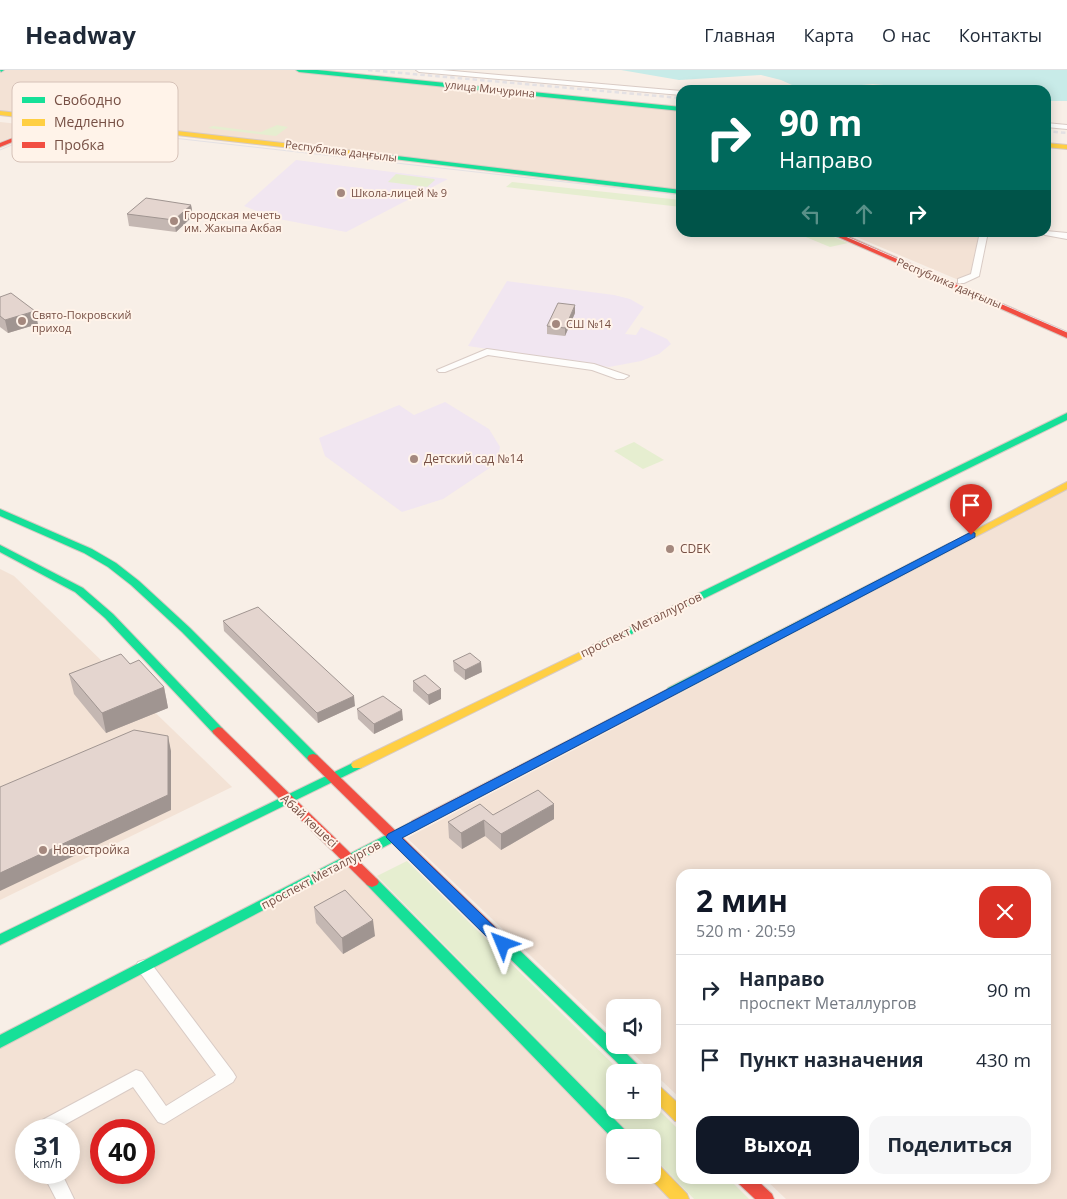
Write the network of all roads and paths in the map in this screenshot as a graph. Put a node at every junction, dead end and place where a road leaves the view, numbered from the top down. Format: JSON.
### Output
{"nodes":[{"id":1,"x":299,"y":70,"type":"edge"},
{"id":2,"x":419,"y":70,"type":"edge"},
{"id":3,"x":676,"y":93,"type":"edge"},
{"id":4,"x":676,"y":108,"type":"edge"},
{"id":5,"x":1051,"y":125,"type":"edge"},
{"id":6,"x":1067,"y":127,"type":"edge"},
{"id":7,"x":178,"y":136,"type":"edge"},
{"id":8,"x":178,"y":137,"type":"edge"},
{"id":9,"x":12,"y":140,"type":"edge"},
{"id":10,"x":0,"y":145,"type":"edge"},
{"id":11,"x":12,"y":145,"type":"edge"},
{"id":12,"x":1051,"y":145,"type":"edge"},
{"id":13,"x":1067,"y":147,"type":"edge"},
{"id":14,"x":0,"y":151,"type":"edge"},
{"id":15,"x":676,"y":191,"type":"edge"},
{"id":16,"x":676,"y":196,"type":"edge"},
{"id":17,"x":1051,"y":234,"type":"edge"},
{"id":18,"x":1067,"y":236,"type":"edge"},
{"id":19,"x":842,"y":237,"type":"edge"},
{"id":20,"x":859,"y":237,"type":"edge"},
{"id":21,"x":983,"y":237,"type":"edge"},
{"id":22,"x":961,"y":281,"type":"junction"},
{"id":23,"x":1067,"y":328,"type":"edge"},
{"id":24,"x":1067,"y":335,"type":"edge"},
{"id":25,"x":442,"y":370,"type":"dead end"},
{"id":26,"x":624,"y":376,"type":"dead end"},
{"id":27,"x":1067,"y":416,"type":"edge"},
{"id":28,"x":1067,"y":485,"type":"edge"},
{"id":29,"x":0,"y":512,"type":"edge"},
{"id":30,"x":0,"y":548,"type":"edge"},
{"id":31,"x":331,"y":777,"type":"junction"},
{"id":32,"x":285,"y":799,"type":"junction"},
{"id":33,"x":393,"y":837,"type":"junction"},
{"id":34,"x":351,"y":860,"type":"junction"},
{"id":35,"x":0,"y":940,"type":"edge"},
{"id":36,"x":144,"y":966,"type":"junction"},
{"id":37,"x":0,"y":1042,"type":"edge"},
{"id":38,"x":628,"y":1064,"type":"edge"},
{"id":39,"x":661,"y":1097,"type":"edge"},
{"id":40,"x":676,"y":1111,"type":"edge"},
{"id":41,"x":59,"y":1119,"type":"edge"},
{"id":42,"x":613,"y":1129,"type":"edge"},
{"id":43,"x":661,"y":1178,"type":"edge"},
{"id":44,"x":57,"y":1184,"type":"edge"},
{"id":45,"x":750,"y":1184,"type":"edge"},
{"id":46,"x":65,"y":1199,"type":"edge"},
{"id":47,"x":682,"y":1199,"type":"edge"},
{"id":48,"x":766,"y":1199,"type":"edge"}],
"edges":[{"from":1,"to":4,"type":"main road","name":"улица Мичурина"},
{"from":2,"to":3,"type":"street"},
{"from":5,"to":6,"type":"street"},
{"from":7,"to":15,"type":"main road","name":"Республика даңғылы"},
{"from":8,"to":16,"type":"main road","name":"Республика даңғылы"},
{"from":9,"to":10,"type":"main road"},
{"from":11,"to":14,"type":"main road"},
{"from":12,"to":13,"type":"main road"},
{"from":17,"to":18,"type":"street"},
{"from":19,"to":24,"type":"main road","name":"Республика даңғылы"},
{"from":20,"to":22,"type":"main road","name":"Республика даңғылы"},
{"from":21,"to":22,"type":"street"},
{"from":22,"to":23,"type":"main road","name":"Республика даңғылы"},
{"from":25,"to":26,"type":"street"},
{"from":27,"to":31,"type":"main road","name":"проспект Металлургов"},
{"from":28,"to":33,"type":"main road","name":"проспект Металлургов"},
{"from":29,"to":31,"type":"main road"},
{"from":30,"to":32,"type":"main road","name":"Абай көшесі"},
{"from":31,"to":32,"type":"main road","name":"проспект Металлургов"},
{"from":31,"to":33,"type":"main road"},
{"from":32,"to":34,"type":"main road","name":"Абай көшесі"},
{"from":32,"to":35,"type":"main road","name":"проспект Металлургов"},
{"from":33,"to":34,"type":"main road","name":"проспект Металлургов"},
{"from":33,"to":38,"type":"main road"},
{"from":34,"to":36,"type":"main road","name":"проспект Металлургов"},
{"from":34,"to":42,"type":"main road","name":"Абай көшесі"},
{"from":36,"to":37,"type":"main road","name":"проспект Металлургов"},
{"from":36,"to":41,"type":"street"},
{"from":39,"to":40,"type":"main road"},
{"from":43,"to":47,"type":"main road"},
{"from":44,"to":46,"type":"street"},
{"from":45,"to":48,"type":"main road"}]}
